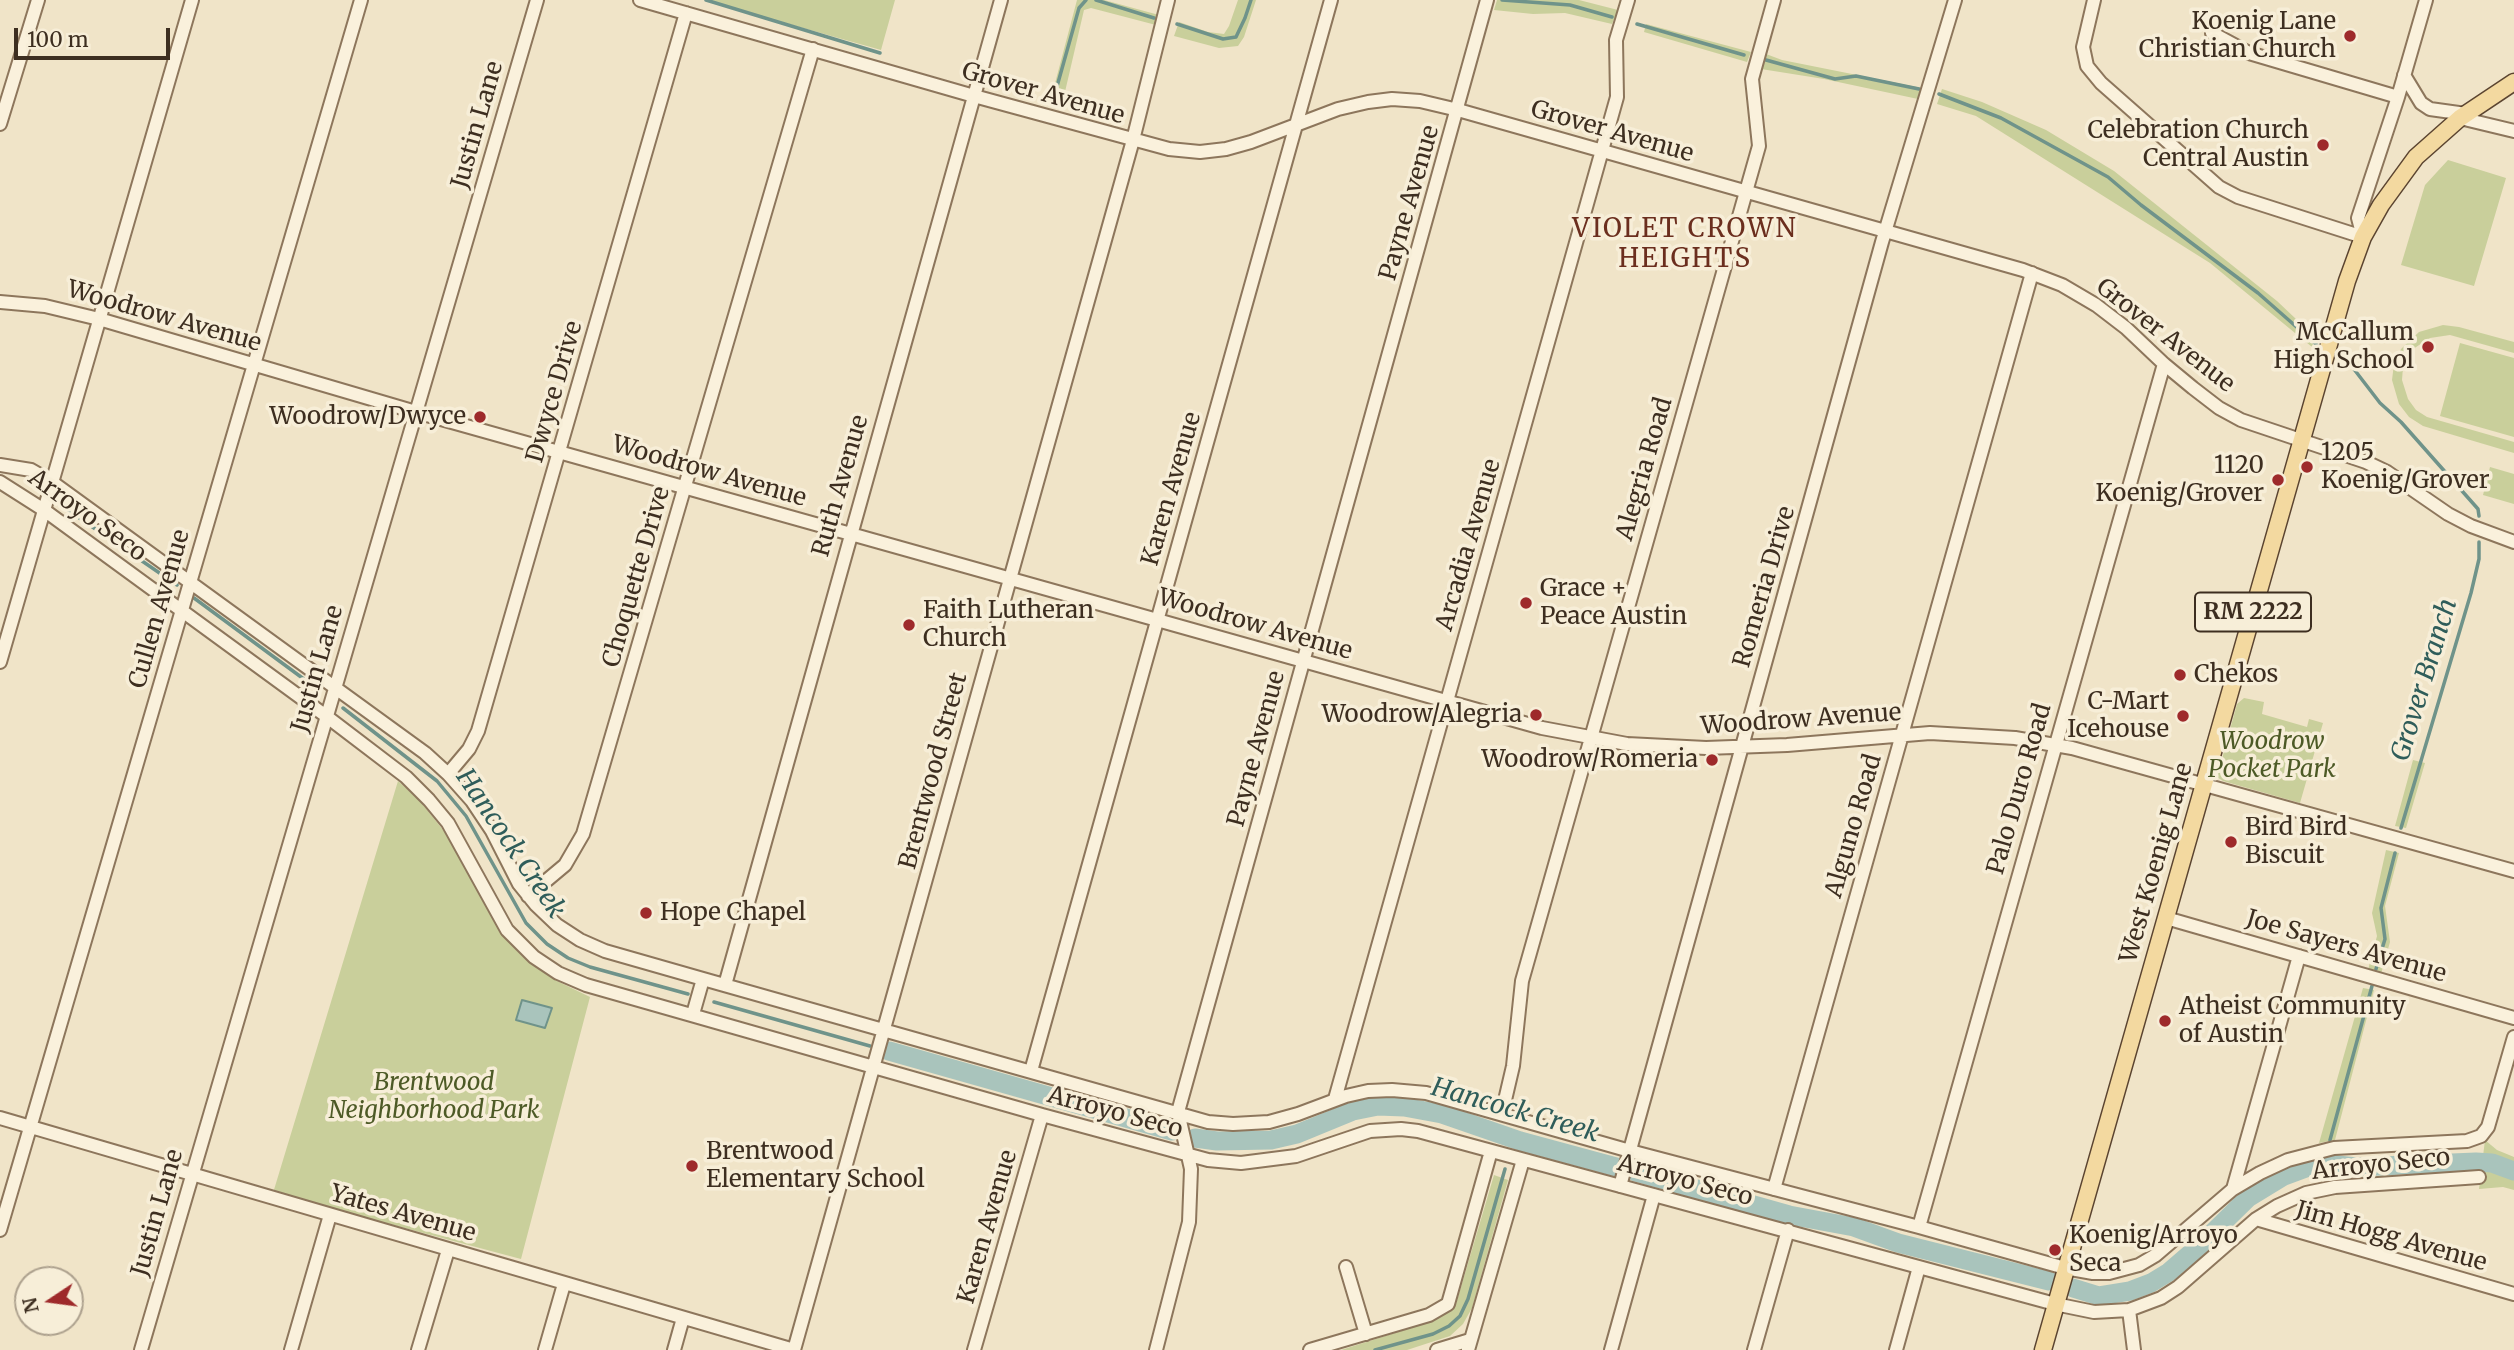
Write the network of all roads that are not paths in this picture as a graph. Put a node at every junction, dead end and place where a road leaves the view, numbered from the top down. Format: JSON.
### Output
{"nodes":[{"id":1,"x":38,"y":0,"type":"edge"},
{"id":2,"x":192,"y":0,"type":"edge"},
{"id":3,"x":362,"y":0,"type":"edge"},
{"id":4,"x":537,"y":0,"type":"edge"},
{"id":5,"x":640,"y":0,"type":"edge"},
{"id":6,"x":1000,"y":0,"type":"edge"},
{"id":7,"x":1168,"y":0,"type":"edge"},
{"id":8,"x":1331,"y":0,"type":"edge"},
{"id":9,"x":1488,"y":0,"type":"edge"},
{"id":10,"x":1628,"y":0,"type":"edge"},
{"id":11,"x":1774,"y":0,"type":"edge"},
{"id":12,"x":1955,"y":0,"type":"edge"},
{"id":13,"x":2094,"y":0,"type":"edge"},
{"id":14,"x":2426,"y":0,"type":"edge"},
{"id":15,"x":686,"y":13,"type":"junction"},
{"id":16,"x":2212,"y":33,"type":"dead end"},
{"id":17,"x":813,"y":49,"type":"junction"},
{"id":18,"x":2404,"y":75,"type":"junction"},
{"id":19,"x":2514,"y":82,"type":"edge"},
{"id":20,"x":974,"y":96,"type":"junction"},
{"id":21,"x":2398,"y":97,"type":"junction"},
{"id":22,"x":1458,"y":110,"type":"junction"},
{"id":23,"x":2463,"y":116,"type":"junction"},
{"id":24,"x":0,"y":124,"type":"edge"},
{"id":25,"x":1296,"y":125,"type":"junction"},
{"id":26,"x":2514,"y":131,"type":"edge"},
{"id":27,"x":1133,"y":140,"type":"junction"},
{"id":28,"x":1602,"y":150,"type":"junction"},
{"id":29,"x":1745,"y":192,"type":"junction"},
{"id":30,"x":1886,"y":231,"type":"junction"},
{"id":31,"x":2363,"y":237,"type":"junction"},
{"id":32,"x":2032,"y":273,"type":"junction"},
{"id":33,"x":0,"y":302,"type":"edge"},
{"id":34,"x":99,"y":319,"type":"junction"},
{"id":35,"x":254,"y":364,"type":"junction"},
{"id":36,"x":2164,"y":364,"type":"junction"},
{"id":37,"x":415,"y":412,"type":"junction"},
{"id":38,"x":2302,"y":442,"type":"junction"},
{"id":39,"x":559,"y":452,"type":"junction"},
{"id":40,"x":0,"y":465,"type":"edge"},
{"id":41,"x":0,"y":482,"type":"edge"},
{"id":42,"x":52,"y":482,"type":"junction"},
{"id":43,"x":685,"y":487,"type":"junction"},
{"id":44,"x":44,"y":510,"type":"junction"},
{"id":45,"x":850,"y":534,"type":"junction"},
{"id":46,"x":2514,"y":542,"type":"edge"},
{"id":47,"x":1009,"y":578,"type":"junction"},
{"id":48,"x":191,"y":581,"type":"junction"},
{"id":49,"x":181,"y":611,"type":"junction"},
{"id":50,"x":1157,"y":619,"type":"junction"},
{"id":51,"x":1303,"y":661,"type":"junction"},
{"id":52,"x":0,"y":662,"type":"edge"},
{"id":53,"x":334,"y":687,"type":"junction"},
{"id":54,"x":1447,"y":701,"type":"junction"},
{"id":55,"x":326,"y":716,"type":"junction"},
{"id":56,"x":1902,"y":734,"type":"junction"},
{"id":57,"x":1591,"y":738,"type":"junction"},
{"id":58,"x":2055,"y":744,"type":"junction"},
{"id":59,"x":1742,"y":748,"type":"junction"},
{"id":60,"x":448,"y":774,"type":"junction"},
{"id":61,"x":2204,"y":783,"type":"junction"},
{"id":62,"x":2514,"y":871,"type":"edge"},
{"id":63,"x":528,"y":896,"type":"junction"},
{"id":64,"x":2166,"y":918,"type":"junction"},
{"id":65,"x":2299,"y":956,"type":"junction"},
{"id":66,"x":703,"y":979,"type":"junction"},
{"id":67,"x":725,"y":985,"type":"junction"},
{"id":68,"x":693,"y":1014,"type":"junction"},
{"id":69,"x":2514,"y":1018,"type":"edge"},
{"id":70,"x":884,"y":1030,"type":"junction"},
{"id":71,"x":2514,"y":1037,"type":"edge"},
{"id":72,"x":873,"y":1066,"type":"junction"},
{"id":73,"x":1031,"y":1071,"type":"junction"},
{"id":74,"x":2508,"y":1082,"type":"edge"},
{"id":75,"x":1335,"y":1099,"type":"junction"},
{"id":76,"x":1178,"y":1112,"type":"junction"},
{"id":77,"x":1502,"y":1113,"type":"junction"},
{"id":78,"x":1042,"y":1115,"type":"junction"},
{"id":79,"x":0,"y":1118,"type":"edge"},
{"id":80,"x":31,"y":1126,"type":"junction"},
{"id":81,"x":1491,"y":1151,"type":"junction"},
{"id":82,"x":1630,"y":1151,"type":"junction"},
{"id":83,"x":1187,"y":1154,"type":"junction"},
{"id":84,"x":1523,"y":1160,"type":"junction"},
{"id":85,"x":191,"y":1174,"type":"junction"},
{"id":86,"x":2479,"y":1177,"type":"dead end"},
{"id":87,"x":1620,"y":1186,"type":"junction"},
{"id":88,"x":1774,"y":1189,"type":"junction"},
{"id":89,"x":2233,"y":1189,"type":"junction"},
{"id":90,"x":1654,"y":1195,"type":"junction"},
{"id":91,"x":330,"y":1215,"type":"junction"},
{"id":92,"x":2256,"y":1219,"type":"junction"},
{"id":93,"x":1919,"y":1227,"type":"junction"},
{"id":94,"x":0,"y":1230,"type":"edge"},
{"id":95,"x":1788,"y":1230,"type":"junction"},
{"id":96,"x":448,"y":1250,"type":"junction"},
{"id":97,"x":1346,"y":1267,"type":"dead end"},
{"id":98,"x":1919,"y":1267,"type":"junction"},
{"id":99,"x":2065,"y":1268,"type":"junction"},
{"id":100,"x":564,"y":1284,"type":"junction"},
{"id":101,"x":2514,"y":1294,"type":"edge"},
{"id":102,"x":2055,"y":1304,"type":"junction"},
{"id":103,"x":2129,"y":1310,"type":"junction"},
{"id":104,"x":683,"y":1318,"type":"junction"},
{"id":105,"x":1366,"y":1334,"type":"junction"},
{"id":106,"x":1469,"y":1345,"type":"edge"},
{"id":107,"x":141,"y":1350,"type":"edge"},
{"id":108,"x":291,"y":1350,"type":"edge"},
{"id":109,"x":418,"y":1350,"type":"edge"},
{"id":110,"x":545,"y":1350,"type":"edge"},
{"id":111,"x":674,"y":1350,"type":"edge"},
{"id":112,"x":794,"y":1350,"type":"edge"},
{"id":113,"x":974,"y":1350,"type":"edge"},
{"id":114,"x":1156,"y":1350,"type":"edge"},
{"id":115,"x":1310,"y":1350,"type":"edge"},
{"id":116,"x":1437,"y":1350,"type":"edge"},
{"id":117,"x":1611,"y":1350,"type":"edge"},
{"id":118,"x":1754,"y":1350,"type":"edge"},
{"id":119,"x":1896,"y":1350,"type":"edge"},
{"id":120,"x":2043,"y":1350,"type":"edge"},
{"id":121,"x":2134,"y":1350,"type":"edge"}],
"edges":[{"from":1,"to":24,"type":"street"},
{"from":2,"to":34,"type":"street"},
{"from":3,"to":35,"type":"street","name":"Cullen Avenue"},
{"from":4,"to":37,"type":"street","name":"Justin Lane"},
{"from":5,"to":15,"type":"street","name":"Grover Avenue"},
{"from":6,"to":20,"type":"street","name":"Ruth Avenue"},
{"from":7,"to":27,"type":"street","name":"Brentwood Street"},
{"from":8,"to":25,"type":"street","name":"Karen Avenue"},
{"from":9,"to":22,"type":"street","name":"Payne Avenue"},
{"from":10,"to":28,"type":"street","name":"Arcadia Avenue"},
{"from":11,"to":29,"type":"street","name":"Alegria Road"},
{"from":12,"to":30,"type":"street","name":"Romeria Drive"},
{"from":13,"to":31,"type":"street"},
{"from":14,"to":18,"type":"street"},
{"from":15,"to":17,"type":"street","name":"Grover Avenue"},
{"from":15,"to":39,"type":"street","name":"Dwyce Drive"},
{"from":16,"to":21,"type":"street"},
{"from":17,"to":20,"type":"street","name":"Grover Avenue"},
{"from":17,"to":43,"type":"street","name":"Choquette Drive"},
{"from":18,"to":21,"type":"street"},
{"from":18,"to":23,"type":"street"},
{"from":19,"to":23,"type":"main road","name":"West Koenig Lane","number":"RM 2222"},
{"from":20,"to":27,"type":"street","name":"Grover Avenue"},
{"from":20,"to":45,"type":"street","name":"Ruth Avenue"},
{"from":21,"to":31,"type":"street"},
{"from":22,"to":25,"type":"street","name":"Grover Avenue"},
{"from":22,"to":28,"type":"street","name":"Grover Avenue"},
{"from":22,"to":51,"type":"street","name":"Payne Avenue"},
{"from":23,"to":26,"type":"street"},
{"from":23,"to":31,"type":"main road","name":"West Koenig Lane","number":"RM 2222"},
{"from":25,"to":27,"type":"street","name":"Grover Avenue"},
{"from":25,"to":50,"type":"street","name":"Karen Avenue"},
{"from":27,"to":47,"type":"street","name":"Brentwood Street"},
{"from":28,"to":29,"type":"street","name":"Grover Avenue"},
{"from":28,"to":54,"type":"street","name":"Arcadia Avenue"},
{"from":29,"to":30,"type":"street","name":"Grover Avenue"},
{"from":29,"to":57,"type":"street","name":"Alegria Road"},
{"from":30,"to":32,"type":"street","name":"Grover Avenue"},
{"from":30,"to":59,"type":"street","name":"Romeria Drive"},
{"from":31,"to":38,"type":"main road","name":"West Koenig Lane","number":"RM 2222"},
{"from":32,"to":36,"type":"street","name":"Grover Avenue"},
{"from":32,"to":56,"type":"street","name":"Alguno Road"},
{"from":33,"to":34,"type":"street","name":"Woodrow Avenue"},
{"from":34,"to":35,"type":"street","name":"Woodrow Avenue"},
{"from":34,"to":42,"type":"street"},
{"from":35,"to":37,"type":"street","name":"Woodrow Avenue"},
{"from":35,"to":48,"type":"street","name":"Cullen Avenue"},
{"from":36,"to":38,"type":"street","name":"Grover Avenue"},
{"from":36,"to":58,"type":"street","name":"Palo Duro Road"},
{"from":37,"to":39,"type":"street","name":"Woodrow Avenue"},
{"from":37,"to":53,"type":"street","name":"Justin Lane"},
{"from":38,"to":46,"type":"street","name":"Grover Avenue"},
{"from":38,"to":61,"type":"main road","name":"West Koenig Lane","number":"RM 2222"},
{"from":39,"to":43,"type":"street","name":"Woodrow Avenue"},
{"from":39,"to":60,"type":"street","name":"Dwyce Drive"},
{"from":40,"to":42,"type":"street","name":"Arroyo Seco"},
{"from":41,"to":44,"type":"street","name":"Arroyo Seco"},
{"from":42,"to":44,"type":"street"},
{"from":42,"to":48,"type":"street","name":"Arroyo Seco"},
{"from":43,"to":45,"type":"street","name":"Woodrow Avenue"},
{"from":43,"to":63,"type":"street","name":"Choquette Drive"},
{"from":44,"to":49,"type":"street","name":"Arroyo Seco"},
{"from":44,"to":52,"type":"street"},
{"from":45,"to":47,"type":"street","name":"Woodrow Avenue"},
{"from":45,"to":67,"type":"street","name":"Ruth Avenue"},
{"from":47,"to":50,"type":"street","name":"Woodrow Avenue"},
{"from":47,"to":70,"type":"street","name":"Brentwood Street"},
{"from":48,"to":49,"type":"street","name":"Cullen Avenue"},
{"from":48,"to":53,"type":"street","name":"Arroyo Seco"},
{"from":49,"to":55,"type":"street","name":"Arroyo Seco"},
{"from":49,"to":80,"type":"street","name":"Cullen Avenue"},
{"from":50,"to":51,"type":"street","name":"Woodrow Avenue"},
{"from":50,"to":73,"type":"street","name":"Karen Avenue"},
{"from":51,"to":54,"type":"street","name":"Woodrow Avenue"},
{"from":51,"to":76,"type":"street","name":"Payne Avenue"},
{"from":53,"to":55,"type":"street","name":"Justin Lane"},
{"from":53,"to":60,"type":"street","name":"Arroyo Seco"},
{"from":54,"to":57,"type":"street","name":"Woodrow Avenue"},
{"from":54,"to":75,"type":"street","name":"Arcadia Avenue"},
{"from":55,"to":68,"type":"street","name":"Arroyo Seco"},
{"from":55,"to":85,"type":"street","name":"Justin Lane"},
{"from":56,"to":58,"type":"street","name":"Woodrow Avenue"},
{"from":56,"to":59,"type":"street","name":"Woodrow Avenue"},
{"from":56,"to":88,"type":"street","name":"Alguno Road"},
{"from":57,"to":59,"type":"street","name":"Woodrow Avenue"},
{"from":57,"to":77,"type":"street","name":"Alegria Road"},
{"from":58,"to":61,"type":"street","name":"Woodrow Avenue"},
{"from":58,"to":93,"type":"street","name":"Palo Duro Road"},
{"from":59,"to":82,"type":"street","name":"Romeria Drive"},
{"from":60,"to":63,"type":"street","name":"Arroyo Seco"},
{"from":61,"to":62,"type":"street","name":"Woodrow Avenue"},
{"from":61,"to":64,"type":"main road","name":"West Koenig Lane","number":"RM 2222"},
{"from":63,"to":66,"type":"street","name":"Arroyo Seco"},
{"from":64,"to":65,"type":"street","name":"Joe Sayers Avenue"},
{"from":64,"to":99,"type":"main road","name":"West Koenig Lane","number":"RM 2222"},
{"from":65,"to":69,"type":"street","name":"Joe Sayers Avenue"},
{"from":65,"to":89,"type":"street"},
{"from":66,"to":67,"type":"street","name":"Arroyo Seco"},
{"from":66,"to":68,"type":"street"},
{"from":67,"to":70,"type":"street","name":"Arroyo Seco"},
{"from":68,"to":72,"type":"street","name":"Arroyo Seco"},
{"from":70,"to":72,"type":"street","name":"Brentwood Street"},
{"from":70,"to":73,"type":"street","name":"Arroyo Seco"},
{"from":71,"to":74,"type":"street"},
{"from":72,"to":78,"type":"street","name":"Arroyo Seco"},
{"from":72,"to":112,"type":"street","name":"Brentwood Street"},
{"from":73,"to":76,"type":"street","name":"Arroyo Seco"},
{"from":74,"to":89,"type":"street","name":"Arroyo Seco"},
{"from":75,"to":76,"type":"street","name":"Arroyo Seco"},
{"from":75,"to":77,"type":"street","name":"Arroyo Seco"},
{"from":76,"to":83,"type":"street","name":"Payne Avenue"},
{"from":77,"to":82,"type":"street","name":"Arroyo Seco"},
{"from":78,"to":83,"type":"street","name":"Arroyo Seco"},
{"from":78,"to":113,"type":"street","name":"Karen Avenue"},
{"from":79,"to":80,"type":"street","name":"Yates Avenue"},
{"from":80,"to":85,"type":"street","name":"Yates Avenue"},
{"from":80,"to":94,"type":"street","name":"Cullen Avenue"},
{"from":81,"to":83,"type":"street","name":"Arroyo Seco"},
{"from":81,"to":84,"type":"street","name":"Arroyo Seco"},
{"from":81,"to":105,"type":"street"},
{"from":82,"to":87,"type":"street","name":"Romeria Drive"},
{"from":82,"to":88,"type":"street","name":"Arroyo Seco"},
{"from":83,"to":114,"type":"street","name":"Payne Avenue"},
{"from":84,"to":87,"type":"street","name":"Arroyo Seco"},
{"from":84,"to":106,"type":"street"},
{"from":85,"to":91,"type":"street","name":"Yates Avenue"},
{"from":85,"to":107,"type":"street","name":"Justin Lane"},
{"from":86,"to":92,"type":"street","name":"Arroyo Seco"},
{"from":87,"to":90,"type":"street","name":"Arroyo Seco"},
{"from":88,"to":93,"type":"street","name":"Arroyo Seco"},
{"from":89,"to":99,"type":"street","name":"Arroyo Seco"},
{"from":90,"to":95,"type":"street","name":"Arroyo Seco"},
{"from":90,"to":117,"type":"street"},
{"from":91,"to":96,"type":"street","name":"Yates Avenue"},
{"from":91,"to":108,"type":"street"},
{"from":92,"to":101,"type":"street","name":"Jim Hogg Avenue"},
{"from":92,"to":103,"type":"street","name":"Arroyo Seco"},
{"from":93,"to":99,"type":"street","name":"Arroyo Seco"},
{"from":95,"to":98,"type":"street","name":"Arroyo Seco"},
{"from":95,"to":118,"type":"street"},
{"from":96,"to":100,"type":"street","name":"Yates Avenue"},
{"from":96,"to":109,"type":"street"},
{"from":97,"to":105,"type":"street"},
{"from":98,"to":102,"type":"street","name":"Arroyo Seco"},
{"from":98,"to":119,"type":"street"},
{"from":99,"to":102,"type":"main road","name":"West Koenig Lane","number":"RM 2222"},
{"from":100,"to":104,"type":"street","name":"Yates Avenue"},
{"from":100,"to":110,"type":"street"},
{"from":102,"to":103,"type":"street","name":"Arroyo Seco"},
{"from":102,"to":120,"type":"main road","name":"West Koenig Lane","number":"RM 2222"},
{"from":103,"to":121,"type":"street"},
{"from":104,"to":111,"type":"street"},
{"from":104,"to":112,"type":"street","name":"Yates Avenue"},
{"from":105,"to":115,"type":"street"},
{"from":106,"to":116,"type":"street"}]}
